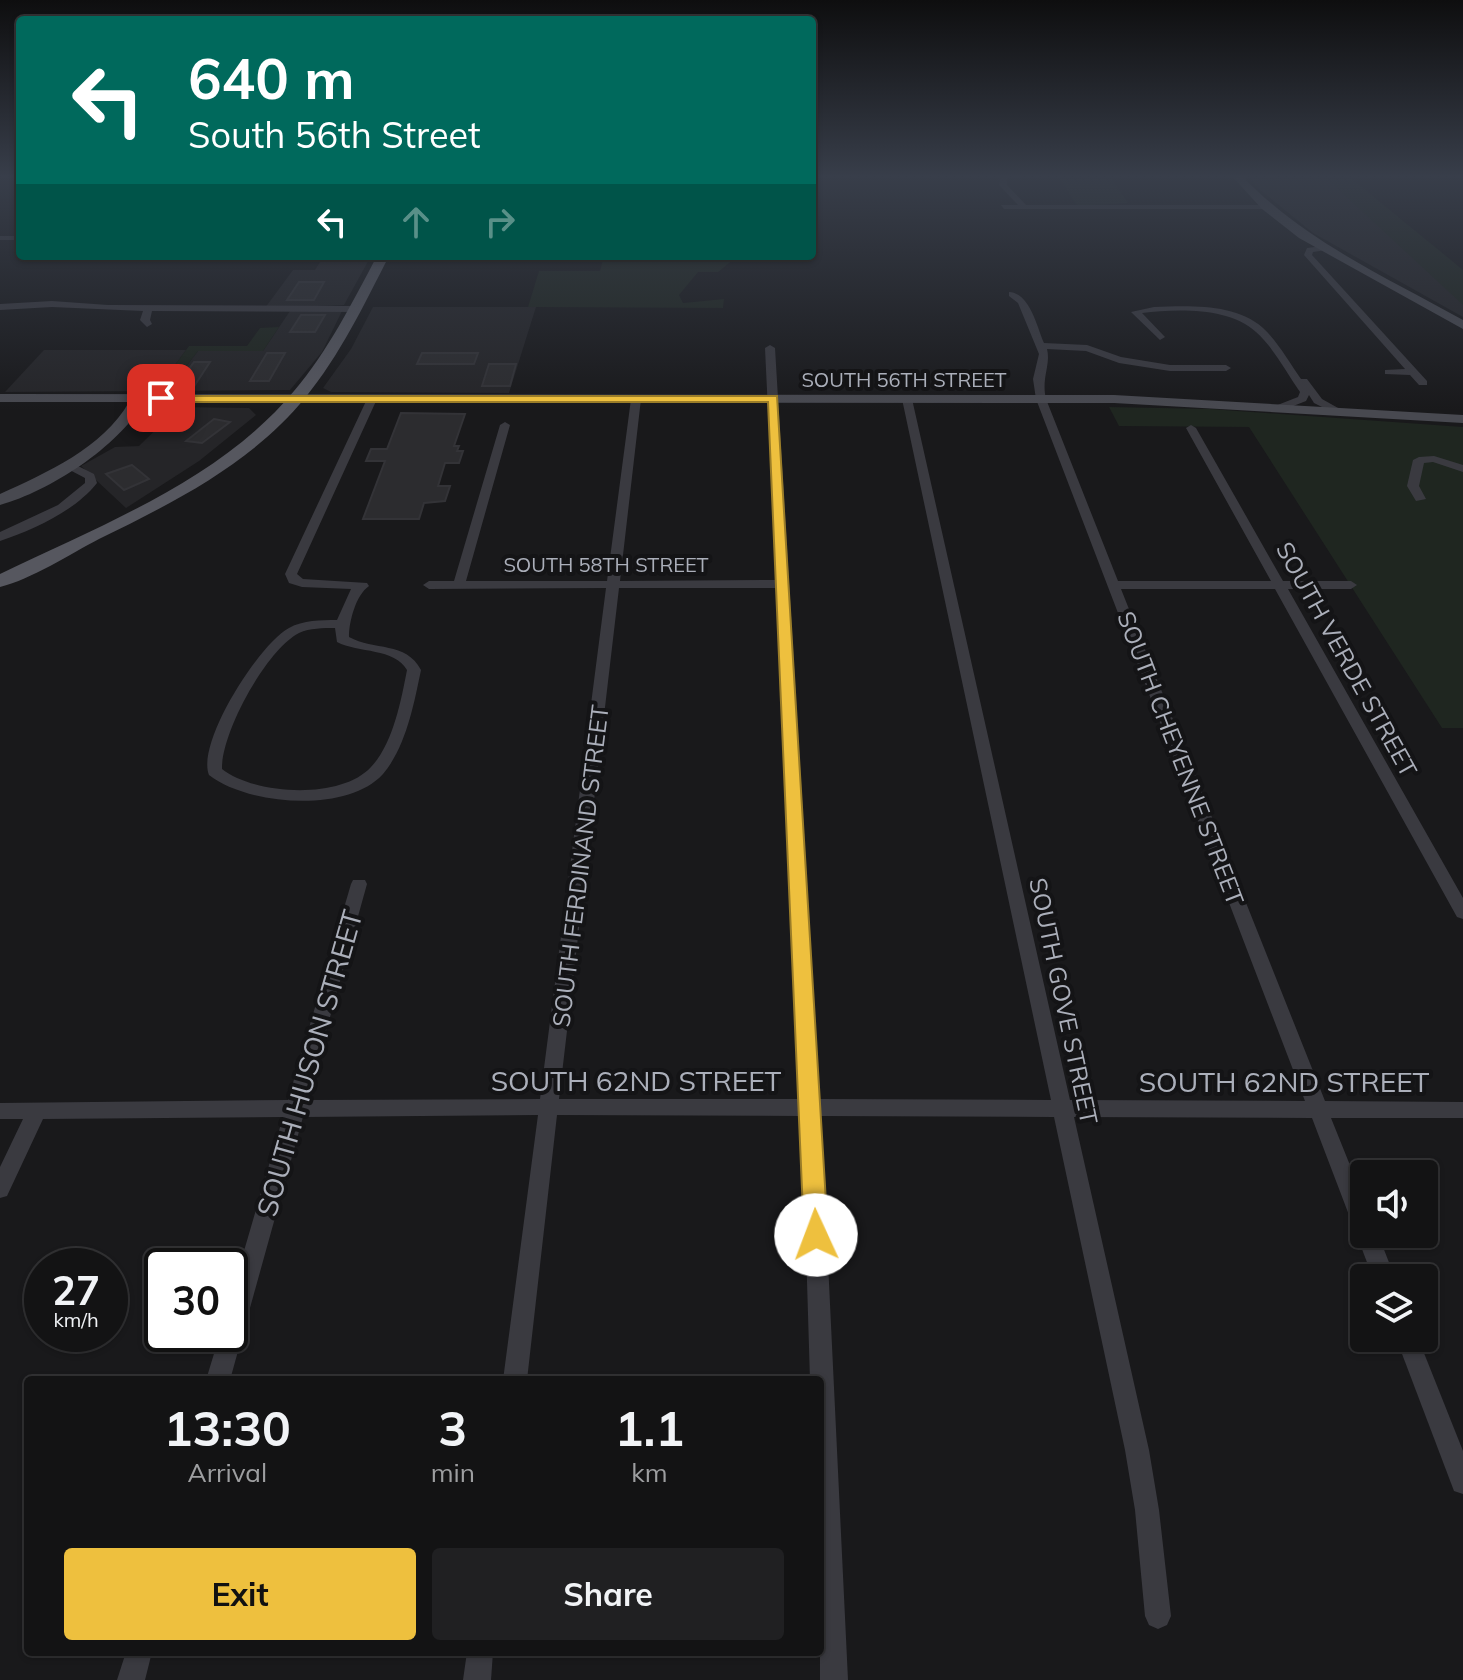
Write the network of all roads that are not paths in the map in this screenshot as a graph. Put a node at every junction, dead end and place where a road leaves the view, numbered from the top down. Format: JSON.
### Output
{"nodes":[{"id":1,"x":1309,"y":253,"type":"edge"},
{"id":2,"x":1333,"y":253,"type":"edge"},
{"id":3,"x":381,"y":260,"type":"edge"},
{"id":4,"x":1012,"y":294,"type":"dead end"},
{"id":5,"x":0,"y":307,"type":"edge"},
{"id":6,"x":148,"y":309,"type":"junction"},
{"id":7,"x":355,"y":309,"type":"junction"},
{"id":8,"x":147,"y":324,"type":"dead end"},
{"id":9,"x":1463,"y":325,"type":"edge"},
{"id":10,"x":1160,"y":337,"type":"dead end"},
{"id":11,"x":1040,"y":346,"type":"junction"},
{"id":12,"x":770,"y":348,"type":"dead end"},
{"id":13,"x":1285,"y":363,"type":"junction"},
{"id":14,"x":1226,"y":368,"type":"dead end"},
{"id":15,"x":1388,"y":372,"type":"dead end"},
{"id":16,"x":1413,"y":372,"type":"junction"},
{"id":17,"x":1423,"y":383,"type":"dead end"},
{"id":18,"x":0,"y":398,"type":"edge"},
{"id":19,"x":139,"y":398,"type":"junction"},
{"id":20,"x":296,"y":399,"type":"junction"},
{"id":21,"x":372,"y":399,"type":"junction"},
{"id":22,"x":636,"y":399,"type":"junction"},
{"id":23,"x":773,"y":399,"type":"junction"},
{"id":24,"x":907,"y":399,"type":"junction"},
{"id":25,"x":1041,"y":399,"type":"junction"},
{"id":26,"x":1279,"y":408,"type":"junction"},
{"id":27,"x":1342,"y":413,"type":"junction"},
{"id":28,"x":1463,"y":419,"type":"edge"},
{"id":29,"x":505,"y":425,"type":"dead end"},
{"id":30,"x":1191,"y":428,"type":"dead end"},
{"id":31,"x":68,"y":465,"type":"junction"},
{"id":32,"x":1463,"y":469,"type":"edge"},
{"id":33,"x":1420,"y":499,"type":"dead end"},
{"id":34,"x":0,"y":500,"type":"edge"},
{"id":35,"x":0,"y":537,"type":"edge"},
{"id":36,"x":0,"y":581,"type":"edge"},
{"id":37,"x":459,"y":584,"type":"junction"},
{"id":38,"x":783,"y":584,"type":"junction"},
{"id":39,"x":429,"y":585,"type":"dead end"},
{"id":40,"x":614,"y":585,"type":"junction"},
{"id":41,"x":1113,"y":585,"type":"junction"},
{"id":42,"x":1280,"y":585,"type":"junction"},
{"id":43,"x":1351,"y":585,"type":"dead end"},
{"id":44,"x":342,"y":624,"type":"junction"},
{"id":45,"x":359,"y":884,"type":"dead end"},
{"id":46,"x":1463,"y":913,"type":"edge"},
{"id":47,"x":550,"y":1107,"type":"junction"},
{"id":48,"x":811,"y":1108,"type":"junction"},
{"id":49,"x":1063,"y":1108,"type":"junction"},
{"id":50,"x":1318,"y":1108,"type":"junction"},
{"id":51,"x":298,"y":1109,"type":"junction"},
{"id":52,"x":1463,"y":1110,"type":"edge"},
{"id":53,"x":0,"y":1111,"type":"edge"},
{"id":54,"x":37,"y":1111,"type":"junction"},
{"id":55,"x":0,"y":1189,"type":"edge"},
{"id":56,"x":1350,"y":1191,"type":"edge"},
{"id":57,"x":1412,"y":1352,"type":"edge"},
{"id":58,"x":219,"y":1376,"type":"edge"},
{"id":59,"x":516,"y":1376,"type":"edge"},
{"id":60,"x":822,"y":1376,"type":"edge"},
{"id":61,"x":824,"y":1431,"type":"edge"},
{"id":62,"x":1463,"y":1482,"type":"edge"},
{"id":63,"x":1158,"y":1616,"type":"dead end"},
{"id":64,"x":138,"y":1656,"type":"edge"},
{"id":65,"x":480,"y":1656,"type":"edge"},
{"id":66,"x":131,"y":1680,"type":"edge"},
{"id":67,"x":477,"y":1680,"type":"edge"},
{"id":68,"x":834,"y":1680,"type":"edge"}],
"edges":[{"from":1,"to":16,"type":"street"},
{"from":2,"to":9,"type":"main road"},
{"from":3,"to":7,"type":"main road"},
{"from":4,"to":11,"type":"street","name":"SOUTH CHEYENNE STREET"},
{"from":5,"to":6,"type":"street"},
{"from":6,"to":7,"type":"street"},
{"from":6,"to":8,"type":"street"},
{"from":7,"to":20,"type":"main road"},
{"from":10,"to":13,"type":"street"},
{"from":11,"to":14,"type":"street"},
{"from":11,"to":25,"type":"street","name":"SOUTH CHEYENNE STREET"},
{"from":12,"to":23,"type":"street"},
{"from":13,"to":26,"type":"street"},
{"from":13,"to":27,"type":"street"},
{"from":15,"to":16,"type":"street"},
{"from":16,"to":17,"type":"street"},
{"from":18,"to":19,"type":"main road","name":"SOUTH 56TH STREET"},
{"from":19,"to":20,"type":"main road","name":"SOUTH 56TH STREET"},
{"from":19,"to":31,"type":"main road"},
{"from":20,"to":21,"type":"main road","name":"SOUTH 56TH STREET"},
{"from":20,"to":36,"type":"main road"},
{"from":21,"to":22,"type":"main road","name":"SOUTH 56TH STREET"},
{"from":21,"to":44,"type":"street"},
{"from":22,"to":23,"type":"main road","name":"SOUTH 56TH STREET"},
{"from":22,"to":40,"type":"street","name":"SOUTH FERDINAND STREET"},
{"from":23,"to":24,"type":"main road","name":"SOUTH 56TH STREET"},
{"from":23,"to":38,"type":"street"},
{"from":24,"to":25,"type":"main road","name":"SOUTH 56TH STREET"},
{"from":24,"to":49,"type":"street","name":"SOUTH GOVE STREET"},
{"from":25,"to":26,"type":"main road","name":"SOUTH 56TH STREET"},
{"from":25,"to":41,"type":"street","name":"SOUTH CHEYENNE STREET"},
{"from":26,"to":27,"type":"main road","name":"SOUTH 56TH STREET"},
{"from":27,"to":28,"type":"main road","name":"SOUTH 56TH STREET"},
{"from":29,"to":37,"type":"street"},
{"from":30,"to":42,"type":"street","name":"SOUTH VERDE STREET"},
{"from":31,"to":34,"type":"main road"},
{"from":31,"to":35,"type":"street"},
{"from":32,"to":33,"type":"street"},
{"from":37,"to":39,"type":"street","name":"SOUTH 58TH STREET"},
{"from":37,"to":40,"type":"street","name":"SOUTH 58TH STREET"},
{"from":38,"to":40,"type":"street","name":"SOUTH 58TH STREET"},
{"from":38,"to":48,"type":"street"},
{"from":40,"to":47,"type":"street","name":"SOUTH FERDINAND STREET"},
{"from":41,"to":42,"type":"street"},
{"from":41,"to":50,"type":"street","name":"SOUTH CHEYENNE STREET"},
{"from":42,"to":43,"type":"street"},
{"from":42,"to":46,"type":"street","name":"SOUTH VERDE STREET"},
{"from":44,"to":44,"type":"street"},
{"from":45,"to":51,"type":"street","name":"SOUTH HUSON STREET"},
{"from":47,"to":48,"type":"street","name":"SOUTH 62ND STREET"},
{"from":47,"to":51,"type":"street","name":"SOUTH 62ND STREET"},
{"from":47,"to":59,"type":"street","name":"SOUTH FERDINAND STREET"},
{"from":48,"to":49,"type":"street","name":"SOUTH 62ND STREET"},
{"from":48,"to":60,"type":"street"},
{"from":49,"to":50,"type":"street","name":"SOUTH 62ND STREET"},
{"from":49,"to":63,"type":"street","name":"SOUTH GOVE STREET"},
{"from":50,"to":52,"type":"street","name":"SOUTH 62ND STREET"},
{"from":50,"to":56,"type":"street","name":"SOUTH CHEYENNE STREET"},
{"from":51,"to":54,"type":"street","name":"SOUTH 62ND STREET"},
{"from":51,"to":58,"type":"street","name":"SOUTH HUSON STREET"},
{"from":53,"to":54,"type":"street","name":"SOUTH 62ND STREET"},
{"from":54,"to":55,"type":"street"},
{"from":57,"to":62,"type":"street"},
{"from":61,"to":68,"type":"street"},
{"from":64,"to":66,"type":"street"},
{"from":65,"to":67,"type":"street"}]}
